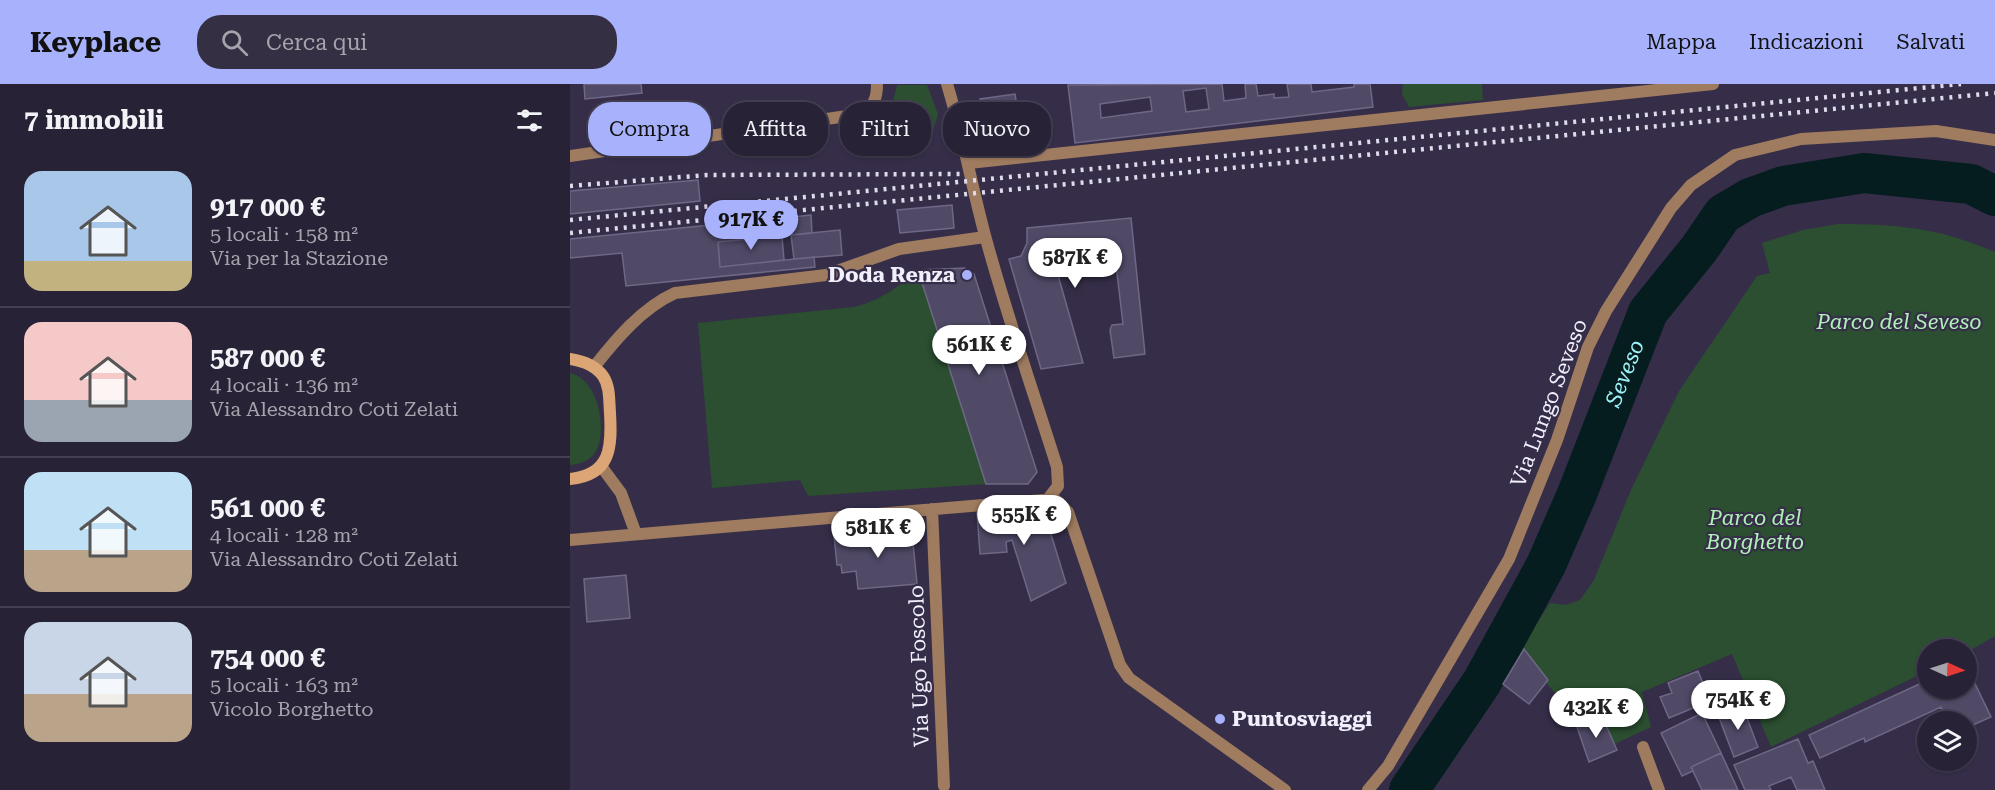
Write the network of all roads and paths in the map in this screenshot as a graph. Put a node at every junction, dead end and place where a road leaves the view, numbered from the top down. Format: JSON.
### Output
{"nodes":[{"id":1,"x":877,"y":84,"type":"edge"},
{"id":2,"x":947,"y":84,"type":"edge"},
{"id":3,"x":1713,"y":84,"type":"edge"},
{"id":4,"x":1995,"y":140,"type":"edge"},
{"id":5,"x":570,"y":156,"type":"edge"},
{"id":6,"x":969,"y":162,"type":"junction"},
{"id":7,"x":986,"y":237,"type":"junction"},
{"id":8,"x":570,"y":359,"type":"edge"},
{"id":9,"x":594,"y":368,"type":"junction"},
{"id":10,"x":601,"y":466,"type":"junction"},
{"id":11,"x":570,"y":479,"type":"edge"},
{"id":12,"x":1048,"y":499,"type":"junction"},
{"id":13,"x":932,"y":509,"type":"junction"},
{"id":14,"x":636,"y":534,"type":"junction"},
{"id":15,"x":570,"y":540,"type":"edge"},
{"id":16,"x":1643,"y":747,"type":"dead end"},
{"id":17,"x":944,"y":786,"type":"dead end"},
{"id":18,"x":1285,"y":790,"type":"edge"},
{"id":19,"x":1368,"y":790,"type":"edge"},
{"id":20,"x":1659,"y":790,"type":"edge"}],
"edges":[{"from":1,"to":5,"type":"street"},
{"from":2,"to":6,"type":"street"},
{"from":3,"to":6,"type":"street"},
{"from":4,"to":19,"type":"street","name":"Via Lungo Seveso"},
{"from":6,"to":7,"type":"street"},
{"from":7,"to":9,"type":"street"},
{"from":7,"to":12,"type":"street"},
{"from":8,"to":9,"type":"street"},
{"from":9,"to":10,"type":"street"},
{"from":10,"to":11,"type":"street"},
{"from":10,"to":14,"type":"street"},
{"from":12,"to":13,"type":"street"},
{"from":12,"to":18,"type":"street"},
{"from":13,"to":14,"type":"street"},
{"from":13,"to":17,"type":"street","name":"Via Ugo Foscolo"},
{"from":14,"to":15,"type":"street"},
{"from":16,"to":20,"type":"street"}]}
